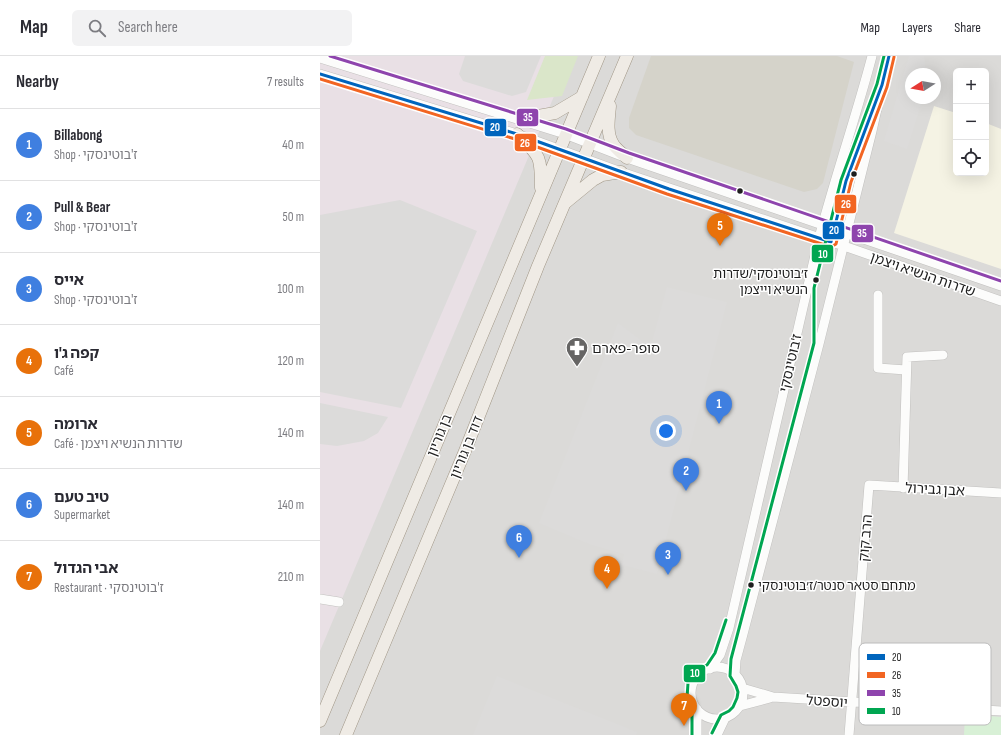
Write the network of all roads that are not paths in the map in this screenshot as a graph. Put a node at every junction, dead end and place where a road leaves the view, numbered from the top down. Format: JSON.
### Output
{"nodes":[{"id":1,"x":599,"y":56,"type":"edge"},
{"id":2,"x":626,"y":56,"type":"edge"},
{"id":3,"x":872,"y":56,"type":"edge"},
{"id":4,"x":889,"y":56,"type":"edge"},
{"id":5,"x":320,"y":58,"type":"edge"},
{"id":6,"x":320,"y":74,"type":"edge"},
{"id":7,"x":612,"y":91,"type":"junction"},
{"id":8,"x":582,"y":97,"type":"junction"},
{"id":9,"x":521,"y":119,"type":"junction"},
{"id":10,"x":516,"y":134,"type":"junction"},
{"id":11,"x":566,"y":134,"type":"junction"},
{"id":12,"x":590,"y":143,"type":"junction"},
{"id":13,"x":559,"y":150,"type":"junction"},
{"id":14,"x":584,"y":158,"type":"junction"},
{"id":15,"x":627,"y":158,"type":"junction"},
{"id":16,"x":621,"y":172,"type":"junction"},
{"id":17,"x":541,"y":193,"type":"junction"},
{"id":18,"x":563,"y":205,"type":"junction"},
{"id":19,"x":822,"y":225,"type":"junction"},
{"id":20,"x":847,"y":233,"type":"junction"},
{"id":21,"x":819,"y":238,"type":"junction"},
{"id":22,"x":844,"y":246,"type":"junction"},
{"id":23,"x":1001,"y":286,"type":"edge"},
{"id":24,"x":878,"y":295,"type":"dead end"},
{"id":25,"x":1001,"y":301,"type":"edge"},
{"id":26,"x":943,"y":355,"type":"dead end"},
{"id":27,"x":906,"y":370,"type":"junction"},
{"id":28,"x":869,"y":486,"type":"joint"},
{"id":29,"x":903,"y":488,"type":"junction"},
{"id":30,"x":1001,"y":493,"type":"edge"},
{"id":31,"x":320,"y":599,"type":"edge"},
{"id":32,"x":339,"y":602,"type":"dead end"},
{"id":33,"x":710,"y":668,"type":"junction"},
{"id":34,"x":735,"y":675,"type":"junction"},
{"id":35,"x":742,"y":688,"type":"junction"},
{"id":36,"x":773,"y":697,"type":"junction"},
{"id":37,"x":852,"y":703,"type":"junction"},
{"id":38,"x":859,"y":703,"type":"edge"},
{"id":39,"x":740,"y":706,"type":"junction"},
{"id":40,"x":697,"y":709,"type":"junction"},
{"id":41,"x":991,"y":710,"type":"edge"},
{"id":42,"x":1001,"y":711,"type":"edge"},
{"id":43,"x":725,"y":718,"type":"junction"},
{"id":44,"x":320,"y":721,"type":"edge"},
{"id":45,"x":346,"y":735,"type":"edge"},
{"id":46,"x":696,"y":735,"type":"edge"},
{"id":47,"x":717,"y":735,"type":"edge"},
{"id":48,"x":849,"y":735,"type":"edge"}],
"edges":[{"from":1,"to":8,"type":"main road","name":"בן גוריון"},
{"from":2,"to":7,"type":"main road"},
{"from":3,"to":19,"type":"street","name":"ז'בוטינסקי"},
{"from":4,"to":20,"type":"street","name":"ז'בוטינסקי"},
{"from":5,"to":9,"type":"street"},
{"from":6,"to":10,"type":"street","name":"שדרות הנשיא ויצמן"},
{"from":7,"to":12,"type":"main road","name":"דוד בן גוריון"},
{"from":7,"to":15,"type":"main road"},
{"from":8,"to":9,"type":"main road"},
{"from":8,"to":11,"type":"main road","name":"בן גוריון"},
{"from":9,"to":11,"type":"street"},
{"from":10,"to":13,"type":"street","name":"שדרות הנשיא ויצמן"},
{"from":10,"to":17,"type":"main road"},
{"from":11,"to":12,"type":"street"},
{"from":11,"to":13,"type":"main road","name":"בן גוריון"},
{"from":12,"to":14,"type":"main road","name":"דוד בן גוריון"},
{"from":12,"to":15,"type":"street"},
{"from":13,"to":14,"type":"street","name":"שדרות הנשיא ויצמן"},
{"from":13,"to":17,"type":"main road","name":"בן גוריון"},
{"from":14,"to":16,"type":"street","name":"שדרות הנשיא ויצמן"},
{"from":14,"to":18,"type":"main road","name":"דוד בן גוריון"},
{"from":15,"to":19,"type":"street"},
{"from":16,"to":18,"type":"main road"},
{"from":16,"to":21,"type":"street","name":"שדרות הנשיא ויצמן"},
{"from":17,"to":44,"type":"main road","name":"בן גוריון"},
{"from":18,"to":45,"type":"main road","name":"דוד בן גוריון"},
{"from":19,"to":20,"type":"street"},
{"from":19,"to":21,"type":"street","name":"ז'בוטינסקי"},
{"from":20,"to":22,"type":"street","name":"ז'בוטינסקי"},
{"from":20,"to":23,"type":"street"},
{"from":21,"to":22,"type":"street","name":"שדרות הנשיא ויצמן"},
{"from":21,"to":33,"type":"street","name":"ז'בוטינסקי"},
{"from":22,"to":25,"type":"street","name":"שדרות הנשיא ויצמן"},
{"from":22,"to":34,"type":"street","name":"ז'בוטינסקי"},
{"from":24,"to":27,"type":"street"},
{"from":26,"to":27,"type":"street"},
{"from":27,"to":29,"type":"street"},
{"from":28,"to":29,"type":"street","name":"אבן גבירול"},
{"from":28,"to":37,"type":"street","name":"הרב קוק"},
{"from":29,"to":30,"type":"street","name":"אבן גבירול"},
{"from":31,"to":32,"type":"street"},
{"from":33,"to":34,"type":"street"},
{"from":33,"to":40,"type":"street"},
{"from":34,"to":35,"type":"street"},
{"from":35,"to":36,"type":"street","name":"יוספטל"},
{"from":35,"to":39,"type":"street"},
{"from":36,"to":37,"type":"street","name":"יוספטל"},
{"from":36,"to":39,"type":"street","name":"יוספטל"},
{"from":37,"to":38,"type":"street","name":"יוספטל"},
{"from":37,"to":48,"type":"street","name":"הרב קוק"},
{"from":39,"to":43,"type":"street"},
{"from":40,"to":43,"type":"street"},
{"from":40,"to":46,"type":"street"},
{"from":41,"to":42,"type":"street","name":"יוספטל"},
{"from":43,"to":47,"type":"street"}]}
